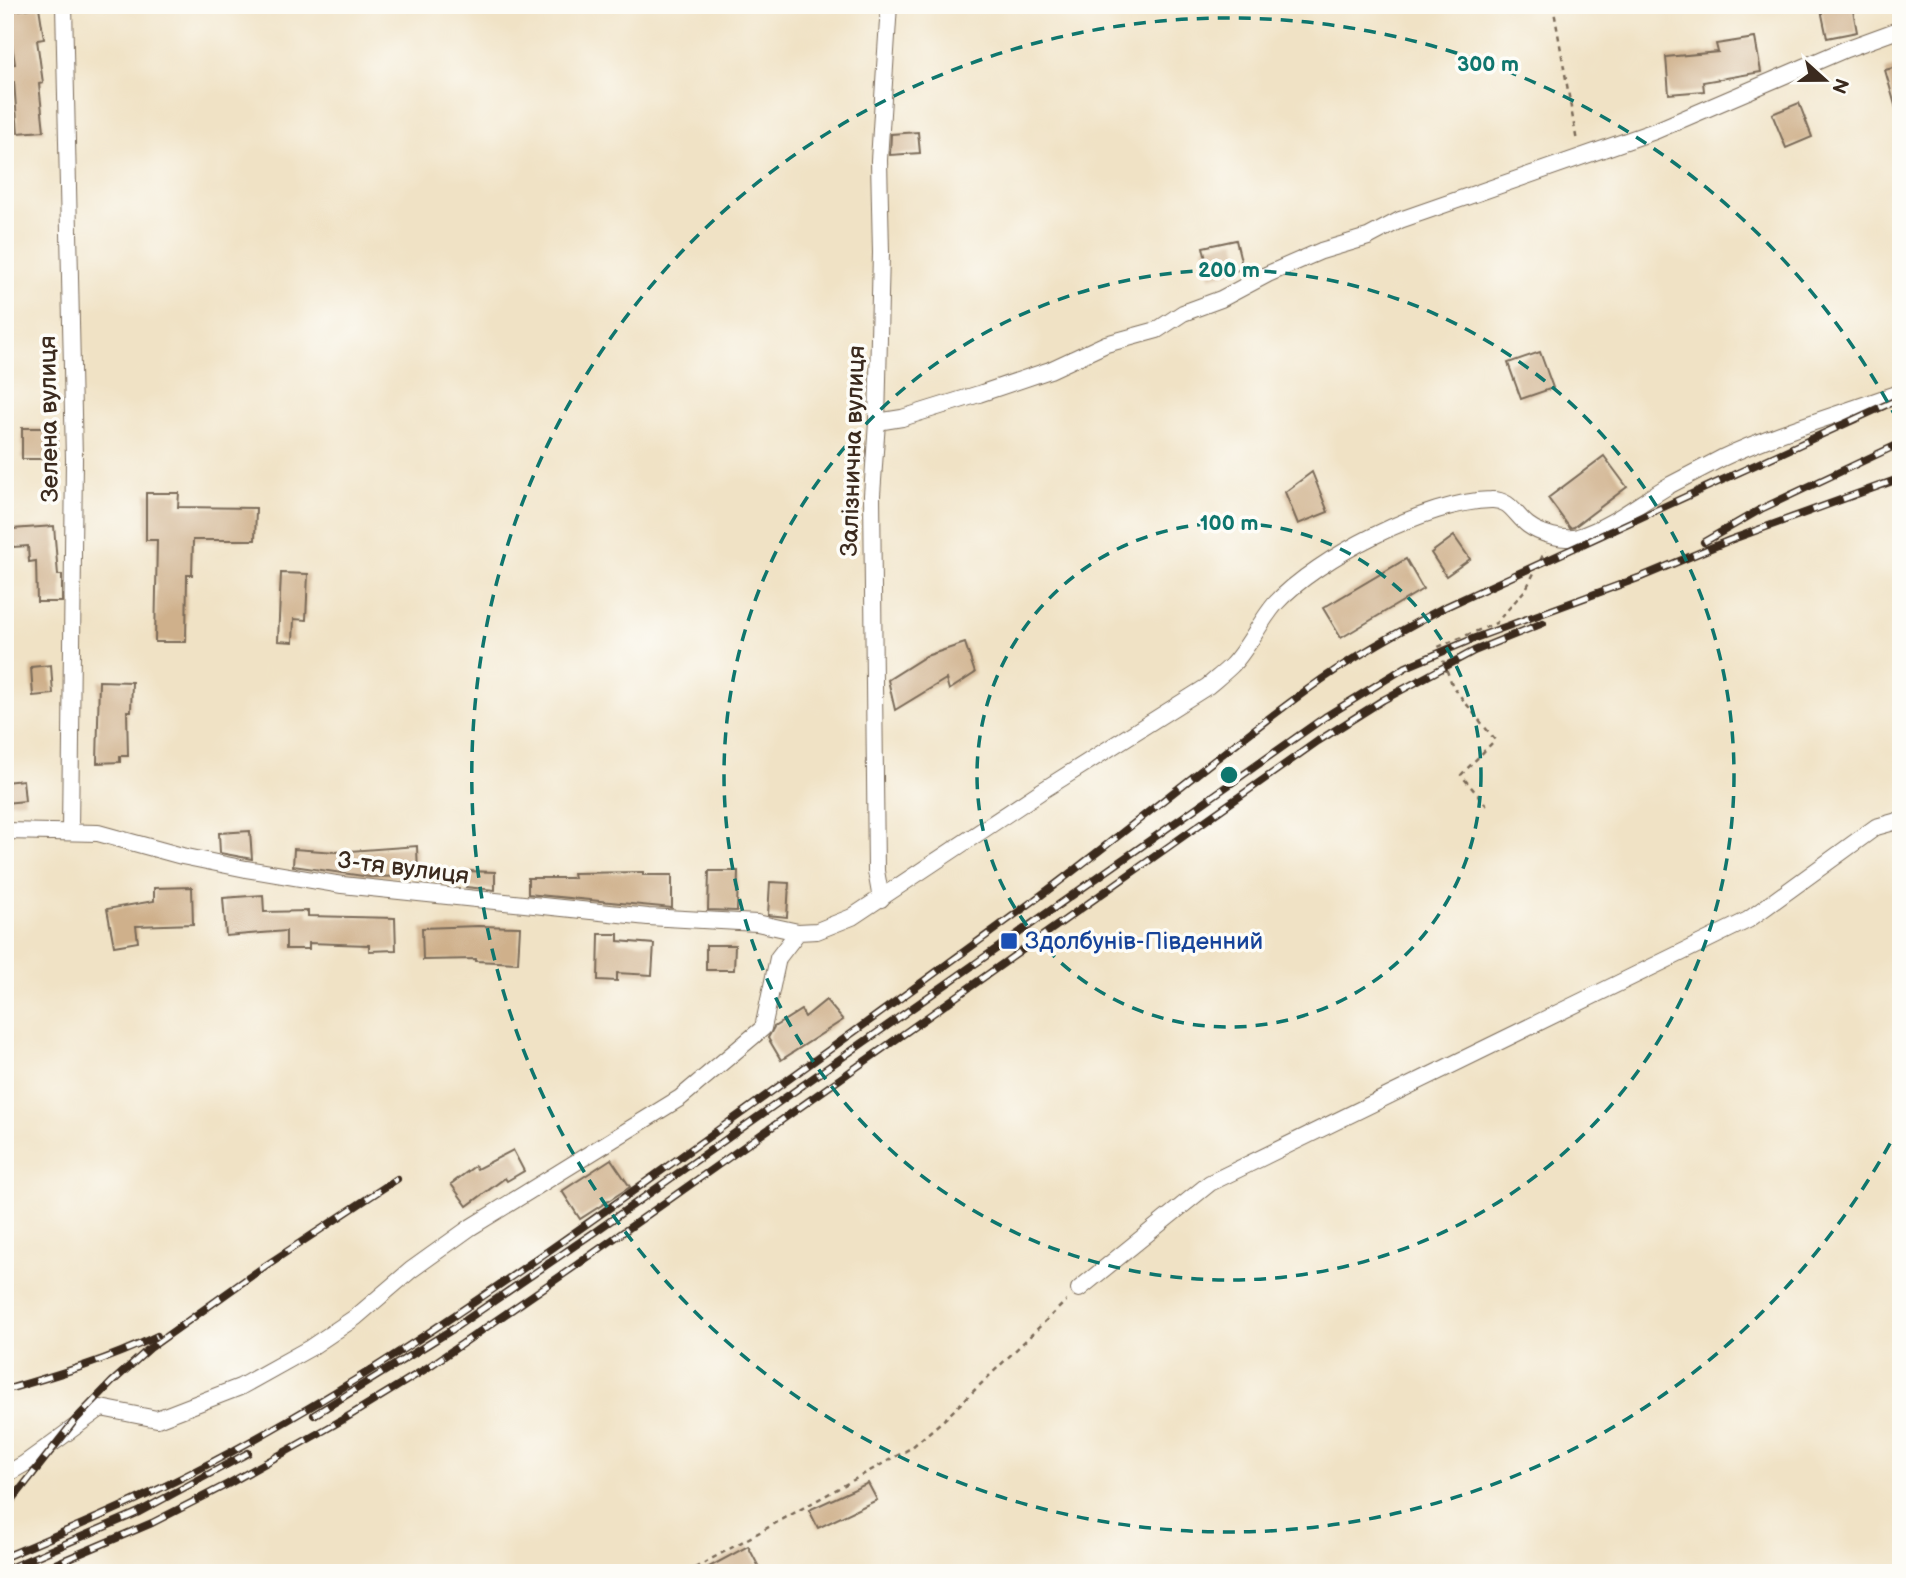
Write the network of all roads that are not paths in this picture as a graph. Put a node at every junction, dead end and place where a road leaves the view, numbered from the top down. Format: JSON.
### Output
{"nodes":[{"id":1,"x":64,"y":5,"type":"edge"},
{"id":2,"x":889,"y":5,"type":"edge"},
{"id":3,"x":1901,"y":29,"type":"edge"},
{"id":4,"x":1901,"y":392,"type":"edge"},
{"id":5,"x":877,"y":422,"type":"junction"},
{"id":6,"x":1901,"y":820,"type":"edge"},
{"id":7,"x":5,"y":831,"type":"edge"},
{"id":8,"x":70,"y":832,"type":"junction"},
{"id":9,"x":881,"y":898,"type":"junction"},
{"id":10,"x":799,"y":932,"type":"junction"},
{"id":11,"x":1079,"y":1289,"type":"road end"},
{"id":12,"x":5,"y":1475,"type":"edge"}],
"edges":[{"from":1,"to":8,"type":"street","name":"Зелена вулиця"},
{"from":2,"to":5,"type":"street","name":"Залізнична вулиця"},
{"from":3,"to":5,"type":"street"},
{"from":4,"to":9,"type":"street"},
{"from":5,"to":9,"type":"street","name":"Залізнична вулиця"},
{"from":6,"to":11,"type":"street"},
{"from":7,"to":8,"type":"street","name":"3-тя вулиця"},
{"from":8,"to":10,"type":"street","name":"3-тя вулиця"},
{"from":9,"to":10,"type":"street"},
{"from":10,"to":12,"type":"street"}]}
